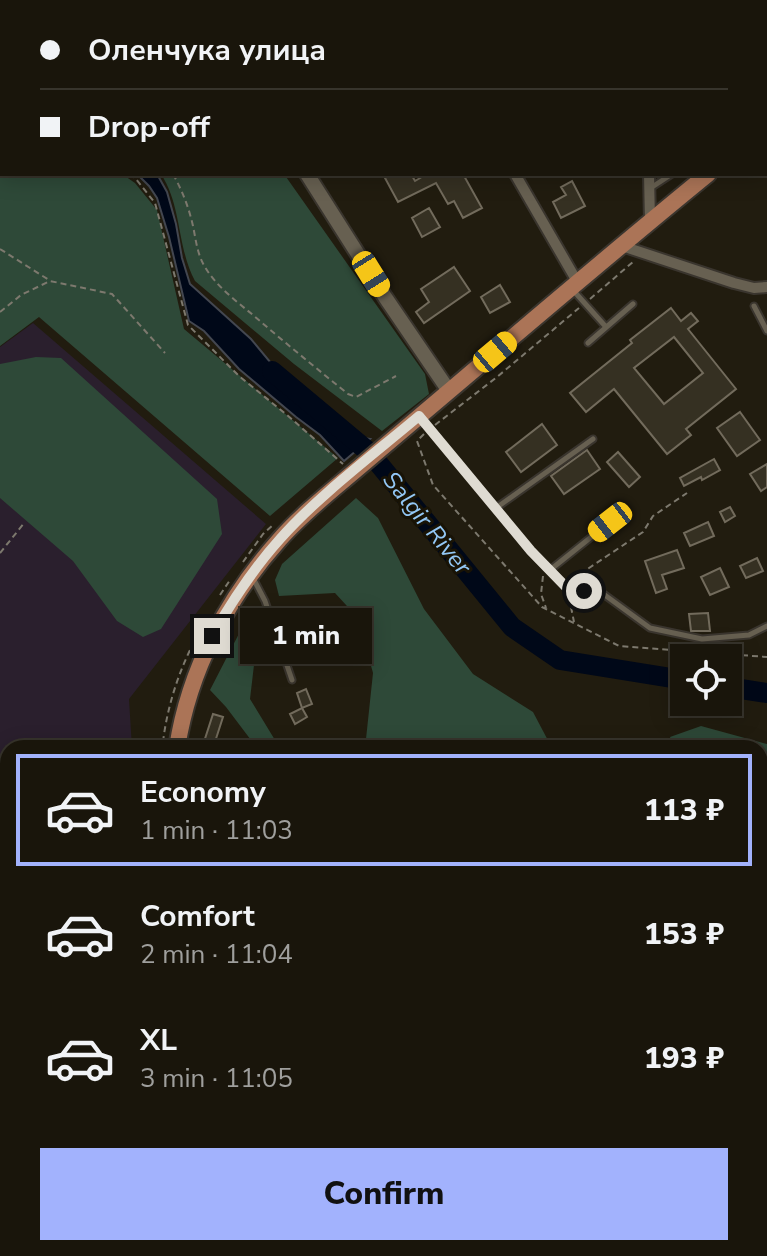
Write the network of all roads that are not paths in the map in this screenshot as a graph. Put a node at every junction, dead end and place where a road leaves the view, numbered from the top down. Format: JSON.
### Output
{"nodes":[{"id":1,"x":308,"y":176,"type":"edge"},
{"id":2,"x":516,"y":176,"type":"edge"},
{"id":3,"x":649,"y":176,"type":"edge"},
{"id":4,"x":670,"y":176,"type":"edge"},
{"id":5,"x":706,"y":176,"type":"edge"},
{"id":6,"x":649,"y":189,"type":"junction"},
{"id":7,"x":650,"y":222,"type":"junction"},
{"id":8,"x":622,"y":246,"type":"junction"},
{"id":9,"x":575,"y":285,"type":"junction"},
{"id":10,"x":767,"y":287,"type":"edge"},
{"id":11,"x":633,"y":304,"type":"dead end"},
{"id":12,"x":754,"y":306,"type":"dead end"},
{"id":13,"x":606,"y":327,"type":"junction"},
{"id":14,"x":767,"y":331,"type":"edge"},
{"id":15,"x":588,"y":343,"type":"dead end"},
{"id":16,"x":449,"y":391,"type":"junction"},
{"id":17,"x":425,"y":426,"type":"junction"},
{"id":18,"x":593,"y":439,"type":"dead end"},
{"id":19,"x":496,"y":508,"type":"junction"},
{"id":20,"x":610,"y":522,"type":"dead end"},
{"id":21,"x":245,"y":570,"type":"junction"},
{"id":22,"x":550,"y":570,"type":"junction"},
{"id":23,"x":767,"y":626,"type":"edge"},
{"id":24,"x":292,"y":680,"type":"dead end"},
{"id":25,"x":178,"y":740,"type":"edge"}],
"edges":[{"from":1,"to":16,"type":"main road"},
{"from":2,"to":9,"type":"street"},
{"from":3,"to":6,"type":"street"},
{"from":4,"to":6,"type":"lane"},
{"from":5,"to":7,"type":"main road"},
{"from":6,"to":7,"type":"street"},
{"from":7,"to":8,"type":"main road"},
{"from":8,"to":9,"type":"main road"},
{"from":8,"to":10,"type":"street"},
{"from":9,"to":13,"type":"lane"},
{"from":9,"to":16,"type":"main road"},
{"from":11,"to":13,"type":"lane"},
{"from":12,"to":14,"type":"lane"},
{"from":13,"to":15,"type":"lane"},
{"from":16,"to":17,"type":"main road"},
{"from":17,"to":19,"type":"lane"},
{"from":17,"to":21,"type":"main road"},
{"from":18,"to":19,"type":"lane"},
{"from":19,"to":22,"type":"lane"},
{"from":20,"to":22,"type":"lane"},
{"from":21,"to":24,"type":"lane"},
{"from":21,"to":25,"type":"main road"},
{"from":22,"to":23,"type":"lane"}]}
